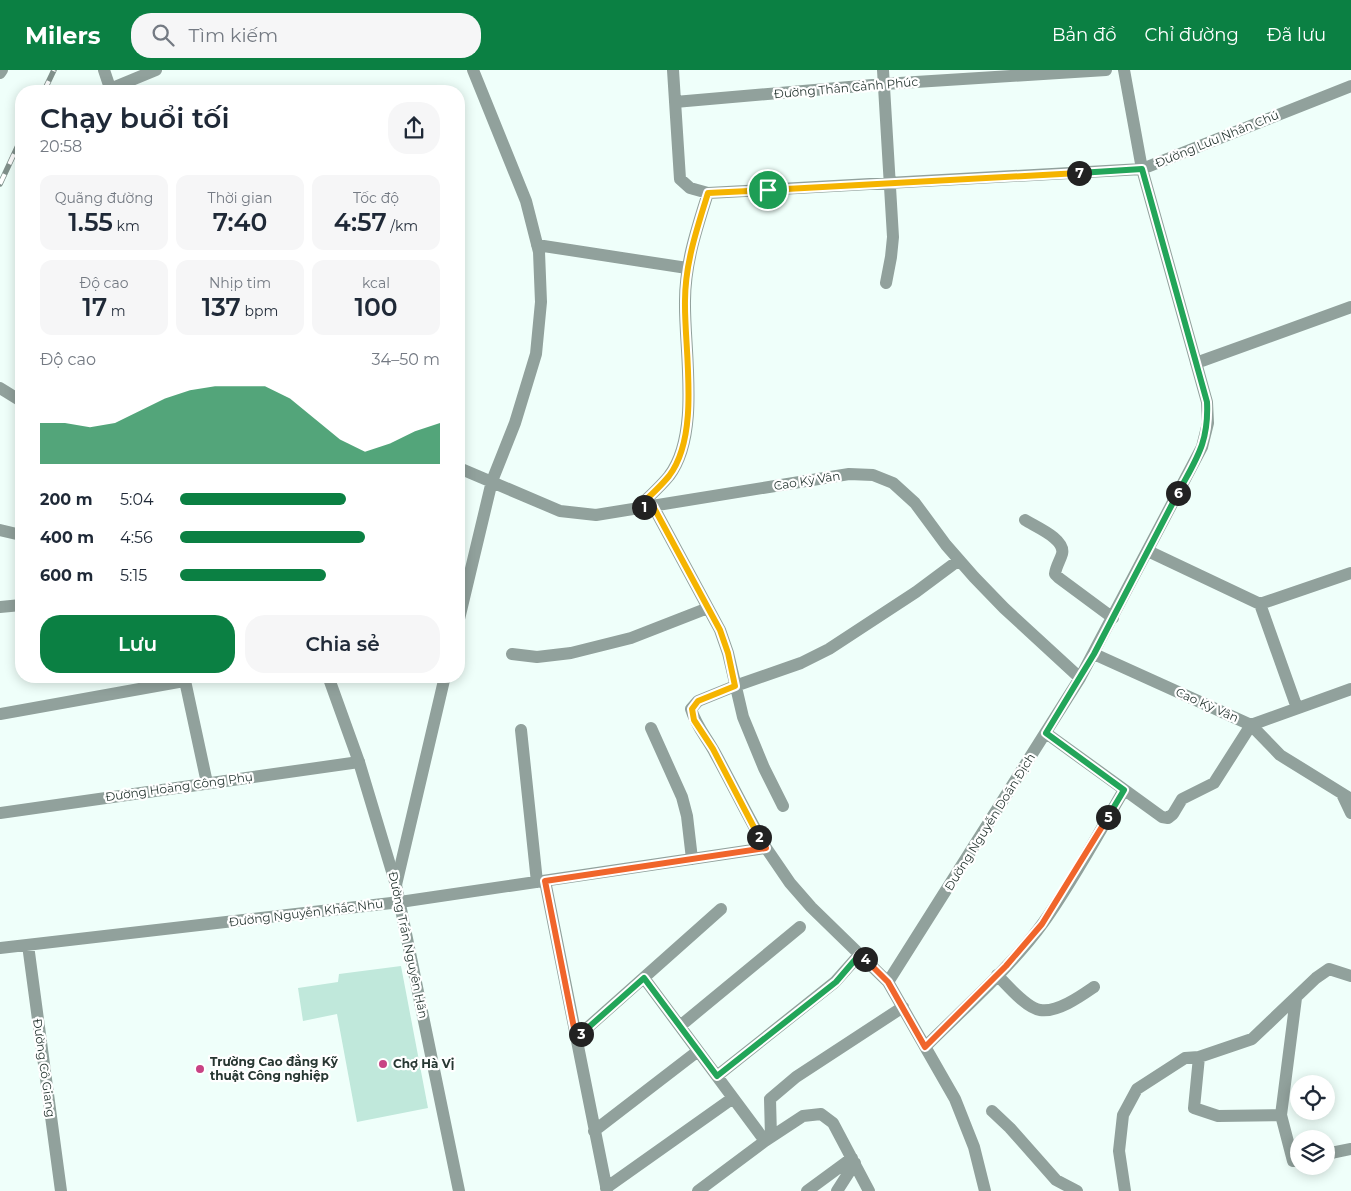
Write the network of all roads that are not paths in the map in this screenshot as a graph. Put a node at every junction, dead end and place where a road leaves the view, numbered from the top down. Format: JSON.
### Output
{"nodes":[{"id":1,"x":2,"y":70,"type":"edge"},
{"id":2,"x":104,"y":70,"type":"edge"},
{"id":3,"x":156,"y":70,"type":"edge"},
{"id":4,"x":473,"y":70,"type":"edge"},
{"id":5,"x":673,"y":70,"type":"edge"},
{"id":6,"x":883,"y":70,"type":"edge"},
{"id":7,"x":1106,"y":70,"type":"edge"},
{"id":8,"x":1124,"y":70,"type":"edge"},
{"id":9,"x":0,"y":74,"type":"edge"},
{"id":10,"x":884,"y":84,"type":"junction"},
{"id":11,"x":108,"y":85,"type":"edge"},
{"id":12,"x":122,"y":85,"type":"edge"},
{"id":13,"x":1351,"y":86,"type":"edge"},
{"id":14,"x":676,"y":102,"type":"junction"},
{"id":15,"x":1142,"y":169,"type":"junction"},
{"id":16,"x":890,"y":183,"type":"junction"},
{"id":17,"x":708,"y":193,"type":"junction"},
{"id":18,"x":537,"y":245,"type":"junction"},
{"id":19,"x":687,"y":268,"type":"junction"},
{"id":20,"x":886,"y":283,"type":"dead end"},
{"id":21,"x":1351,"y":307,"type":"edge"},
{"id":22,"x":1196,"y":363,"type":"junction"},
{"id":23,"x":0,"y":388,"type":"edge"},
{"id":24,"x":15,"y":397,"type":"edge"},
{"id":25,"x":465,"y":470,"type":"edge"},
{"id":26,"x":492,"y":481,"type":"junction"},
{"id":27,"x":653,"y":506,"type":"junction"},
{"id":28,"x":637,"y":508,"type":"junction"},
{"id":29,"x":1025,"y":520,"type":"dead end"},
{"id":30,"x":0,"y":530,"type":"edge"},
{"id":31,"x":15,"y":534,"type":"edge"},
{"id":32,"x":1148,"y":551,"type":"junction"},
{"id":33,"x":959,"y":560,"type":"junction"},
{"id":34,"x":1351,"y":573,"type":"edge"},
{"id":35,"x":465,"y":594,"type":"edge"},
{"id":36,"x":1260,"y":604,"type":"junction"},
{"id":37,"x":15,"y":606,"type":"edge"},
{"id":38,"x":0,"y":607,"type":"edge"},
{"id":39,"x":708,"y":608,"type":"junction"},
{"id":40,"x":1113,"y":618,"type":"junction"},
{"id":41,"x":512,"y":654,"type":"dead end"},
{"id":42,"x":1094,"y":654,"type":"junction"},
{"id":43,"x":1080,"y":678,"type":"junction"},
{"id":44,"x":163,"y":683,"type":"edge"},
{"id":45,"x":185,"y":683,"type":"edge"},
{"id":46,"x":331,"y":683,"type":"edge"},
{"id":47,"x":443,"y":683,"type":"edge"},
{"id":48,"x":735,"y":686,"type":"junction"},
{"id":49,"x":1351,"y":689,"type":"edge"},
{"id":50,"x":1297,"y":708,"type":"junction"},
{"id":51,"x":0,"y":714,"type":"edge"},
{"id":52,"x":1251,"y":725,"type":"junction"},
{"id":53,"x":651,"y":728,"type":"dead end"},
{"id":54,"x":521,"y":730,"type":"dead end"},
{"id":55,"x":1046,"y":733,"type":"junction"},
{"id":56,"x":359,"y":762,"type":"junction"},
{"id":57,"x":207,"y":783,"type":"junction"},
{"id":58,"x":1124,"y":790,"type":"junction"},
{"id":59,"x":1347,"y":796,"type":"edge"},
{"id":60,"x":783,"y":806,"type":"dead end"},
{"id":61,"x":0,"y":813,"type":"edge"},
{"id":62,"x":1351,"y":813,"type":"edge"},
{"id":63,"x":766,"y":848,"type":"junction"},
{"id":64,"x":692,"y":859,"type":"junction"},
{"id":65,"x":541,"y":882,"type":"junction"},
{"id":66,"x":396,"y":885,"type":"junction"},
{"id":67,"x":400,"y":902,"type":"junction"},
{"id":68,"x":721,"y":909,"type":"dead end"},
{"id":69,"x":800,"y":927,"type":"dead end"},
{"id":70,"x":28,"y":945,"type":"junction"},
{"id":71,"x":0,"y":948,"type":"edge"},
{"id":72,"x":860,"y":954,"type":"junction"},
{"id":73,"x":997,"y":975,"type":"junction"},
{"id":74,"x":1351,"y":976,"type":"edge"},
{"id":75,"x":644,"y":978,"type":"junction"},
{"id":76,"x":888,"y":982,"type":"junction"},
{"id":77,"x":1094,"y":987,"type":"dead end"},
{"id":78,"x":1296,"y":998,"type":"junction"},
{"id":79,"x":902,"y":1007,"type":"junction"},
{"id":80,"x":680,"y":1026,"type":"junction"},
{"id":81,"x":576,"y":1038,"type":"junction"},
{"id":82,"x":925,"y":1047,"type":"junction"},
{"id":83,"x":698,"y":1051,"type":"junction"},
{"id":84,"x":1199,"y":1057,"type":"junction"},
{"id":85,"x":717,"y":1076,"type":"junction"},
{"id":86,"x":733,"y":1098,"type":"junction"},
{"id":87,"x":992,"y":1111,"type":"dead end"},
{"id":88,"x":1282,"y":1115,"type":"junction"},
{"id":89,"x":594,"y":1131,"type":"junction"},
{"id":90,"x":768,"y":1139,"type":"junction"},
{"id":91,"x":1290,"y":1148,"type":"edge"},
{"id":92,"x":1351,"y":1148,"type":"edge"},
{"id":93,"x":1335,"y":1152,"type":"edge"},
{"id":94,"x":854,"y":1161,"type":"junction"},
{"id":95,"x":606,"y":1190,"type":"edge"},
{"id":96,"x":61,"y":1191,"type":"edge"},
{"id":97,"x":459,"y":1191,"type":"edge"},
{"id":98,"x":698,"y":1191,"type":"edge"},
{"id":99,"x":807,"y":1191,"type":"edge"},
{"id":100,"x":837,"y":1191,"type":"edge"},
{"id":101,"x":869,"y":1191,"type":"edge"},
{"id":102,"x":985,"y":1191,"type":"edge"},
{"id":103,"x":1077,"y":1191,"type":"edge"},
{"id":104,"x":1125,"y":1191,"type":"edge"}],
"edges":[{"from":1,"to":9,"type":"street"},
{"from":2,"to":11,"type":"street"},
{"from":3,"to":12,"type":"street"},
{"from":4,"to":18,"type":"street"},
{"from":5,"to":14,"type":"street"},
{"from":6,"to":10,"type":"street"},
{"from":7,"to":10,"type":"street","name":"Đường Thân Cảnh Phúc"},
{"from":8,"to":15,"type":"street","name":"Đường Nguyễn Doãn Địch"},
{"from":10,"to":14,"type":"street","name":"Đường Thân Cảnh Phúc"},
{"from":10,"to":16,"type":"street"},
{"from":13,"to":15,"type":"street","name":"Đường Lưu Nhân Chú"},
{"from":14,"to":17,"type":"street","name":"Đường Lưu Nhân Chú"},
{"from":15,"to":16,"type":"street","name":"Đường Lưu Nhân Chú"},
{"from":15,"to":22,"type":"street","name":"Đường Nguyễn Doãn Địch"},
{"from":16,"to":17,"type":"street","name":"Đường Lưu Nhân Chú"},
{"from":16,"to":20,"type":"street"},
{"from":17,"to":19,"type":"street"},
{"from":18,"to":19,"type":"street"},
{"from":18,"to":26,"type":"street"},
{"from":19,"to":28,"type":"street"},
{"from":21,"to":22,"type":"street"},
{"from":22,"to":32,"type":"street","name":"Đường Nguyễn Doãn Địch"},
{"from":23,"to":24,"type":"street"},
{"from":25,"to":26,"type":"street","name":"Cao Kỳ Vân"},
{"from":26,"to":28,"type":"street","name":"Cao Kỳ Vân"},
{"from":26,"to":35,"type":"street"},
{"from":27,"to":28,"type":"street","name":"Cao Kỳ Vân"},
{"from":27,"to":33,"type":"street","name":"Cao Kỳ Vân"},
{"from":27,"to":39,"type":"street"},
{"from":29,"to":40,"type":"street"},
{"from":30,"to":31,"type":"street"},
{"from":32,"to":36,"type":"street"},
{"from":32,"to":40,"type":"street","name":"Đường Nguyễn Doãn Địch"},
{"from":33,"to":43,"type":"street","name":"Cao Kỳ Vân"},
{"from":33,"to":48,"type":"street"},
{"from":34,"to":36,"type":"street"},
{"from":36,"to":50,"type":"street"},
{"from":37,"to":38,"type":"street"},
{"from":39,"to":41,"type":"street"},
{"from":39,"to":48,"type":"street"},
{"from":40,"to":42,"type":"street","name":"Đường Nguyễn Doãn Địch"},
{"from":42,"to":43,"type":"street","name":"Đường Nguyễn Doãn Địch"},
{"from":42,"to":52,"type":"street","name":"Cao Kỳ Vân"},
{"from":43,"to":55,"type":"street","name":"Đường Nguyễn Doãn Địch"},
{"from":44,"to":51,"type":"street"},
{"from":45,"to":57,"type":"street"},
{"from":46,"to":56,"type":"street","name":"Đường Trần Nguyên Hãn"},
{"from":47,"to":66,"type":"street"},
{"from":48,"to":60,"type":"street"},
{"from":48,"to":63,"type":"street"},
{"from":49,"to":50,"type":"street","name":"Cao Kỳ Vân"},
{"from":50,"to":52,"type":"street","name":"Cao Kỳ Vân"},
{"from":52,"to":58,"type":"street"},
{"from":52,"to":59,"type":"street"},
{"from":53,"to":64,"type":"street"},
{"from":54,"to":65,"type":"street"},
{"from":55,"to":58,"type":"street"},
{"from":55,"to":76,"type":"street","name":"Đường Nguyễn Doãn Địch"},
{"from":56,"to":57,"type":"street","name":"Đường Hoàng Công Phụ"},
{"from":56,"to":66,"type":"street","name":"Đường Trần Nguyên Hãn"},
{"from":57,"to":61,"type":"street","name":"Đường Hoàng Công Phụ"},
{"from":58,"to":73,"type":"street"},
{"from":59,"to":62,"type":"street"},
{"from":63,"to":64,"type":"street","name":"Đường Nguyễn Khắc Nhu"},
{"from":63,"to":72,"type":"street"},
{"from":64,"to":65,"type":"street","name":"Đường Nguyễn Khắc Nhu"},
{"from":65,"to":67,"type":"street","name":"Đường Nguyễn Khắc Nhu"},
{"from":65,"to":81,"type":"street"},
{"from":66,"to":67,"type":"street","name":"Đường Trần Nguyên Hãn"},
{"from":67,"to":70,"type":"street","name":"Đường Nguyễn Khắc Nhu"},
{"from":67,"to":97,"type":"street","name":"Đường Trần Nguyên Hãn"},
{"from":68,"to":75,"type":"street"},
{"from":69,"to":80,"type":"street"},
{"from":70,"to":71,"type":"street","name":"Đường Nguyễn Khắc Nhu"},
{"from":70,"to":96,"type":"street","name":"Đường Cô Giang"},
{"from":72,"to":76,"type":"street"},
{"from":72,"to":85,"type":"street"},
{"from":73,"to":77,"type":"street"},
{"from":73,"to":82,"type":"street"},
{"from":74,"to":78,"type":"street"},
{"from":75,"to":80,"type":"street"},
{"from":75,"to":81,"type":"street"},
{"from":76,"to":79,"type":"street"},
{"from":78,"to":84,"type":"street"},
{"from":78,"to":88,"type":"street"},
{"from":79,"to":82,"type":"street"},
{"from":79,"to":90,"type":"street"},
{"from":80,"to":83,"type":"street"},
{"from":81,"to":89,"type":"street"},
{"from":82,"to":102,"type":"street"},
{"from":83,"to":85,"type":"street"},
{"from":83,"to":89,"type":"street"},
{"from":84,"to":88,"type":"street"},
{"from":84,"to":104,"type":"street"},
{"from":85,"to":86,"type":"street"},
{"from":86,"to":90,"type":"street"},
{"from":86,"to":95,"type":"street"},
{"from":87,"to":103,"type":"street"},
{"from":88,"to":91,"type":"street"},
{"from":89,"to":95,"type":"street"},
{"from":90,"to":94,"type":"street"},
{"from":90,"to":98,"type":"street"},
{"from":92,"to":93,"type":"street"},
{"from":94,"to":99,"type":"street"},
{"from":94,"to":100,"type":"street"},
{"from":94,"to":101,"type":"street"}]}
